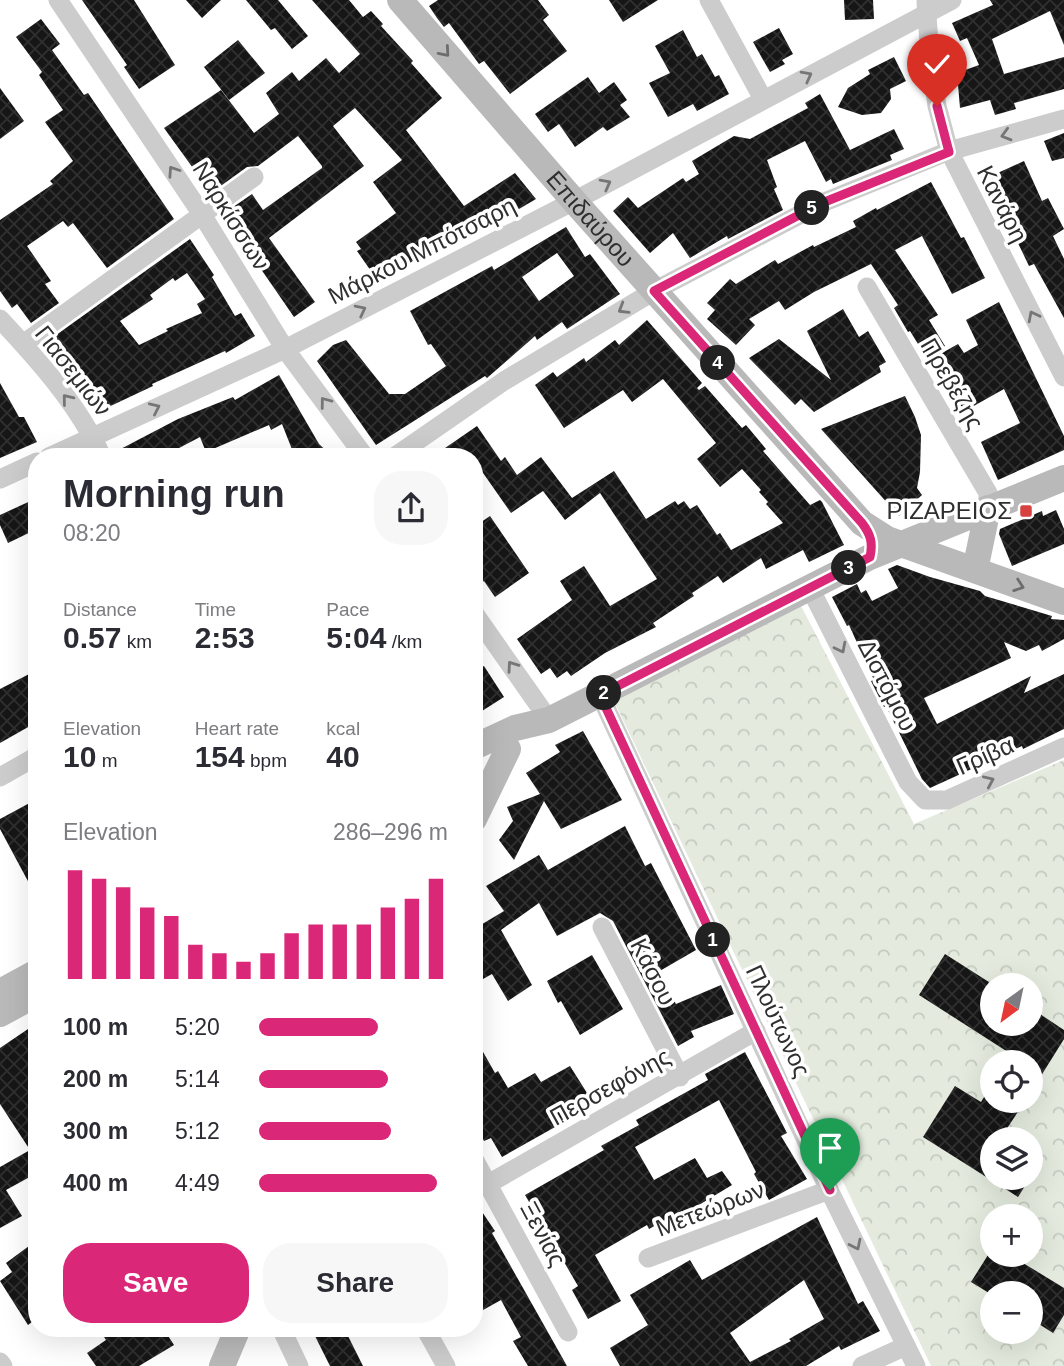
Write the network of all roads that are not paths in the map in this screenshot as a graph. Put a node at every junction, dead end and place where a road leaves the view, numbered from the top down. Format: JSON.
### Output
{"nodes":[{"id":1,"x":58,"y":0,"type":"edge"},
{"id":2,"x":400,"y":0,"type":"edge"},
{"id":3,"x":709,"y":0,"type":"edge"},
{"id":4,"x":952,"y":0,"type":"edge"},
{"id":5,"x":926,"y":7,"type":"edge"},
{"id":6,"x":763,"y":99,"type":"junction"},
{"id":7,"x":1064,"y":119,"type":"edge"},
{"id":8,"x":949,"y":152,"type":"junction"},
{"id":9,"x":254,"y":177,"type":"dead end"},
{"id":10,"x":574,"y":201,"type":"junction"},
{"id":11,"x":201,"y":213,"type":"junction"},
{"id":12,"x":867,"y":287,"type":"dead end"},
{"id":13,"x":654,"y":291,"type":"junction"},
{"id":14,"x":0,"y":319,"type":"edge"},
{"id":15,"x":23,"y":344,"type":"junction"},
{"id":16,"x":285,"y":349,"type":"junction"},
{"id":17,"x":1064,"y":377,"type":"edge"},
{"id":18,"x":93,"y":437,"type":"junction"},
{"id":19,"x":69,"y":448,"type":"edge"},
{"id":20,"x":98,"y":448,"type":"edge"},
{"id":21,"x":358,"y":448,"type":"edge"},
{"id":22,"x":407,"y":448,"type":"edge"},
{"id":23,"x":28,"y":466,"type":"edge"},
{"id":24,"x":1064,"y":478,"type":"edge"},
{"id":25,"x":0,"y":479,"type":"edge"},
{"id":26,"x":988,"y":508,"type":"junction"},
{"id":27,"x":862,"y":523,"type":"junction"},
{"id":28,"x":901,"y":544,"type":"junction"},
{"id":29,"x":870,"y":557,"type":"junction"},
{"id":30,"x":975,"y":570,"type":"junction"},
{"id":31,"x":810,"y":587,"type":"junction"},
{"id":32,"x":1064,"y":601,"type":"edge"},
{"id":33,"x":483,"y":625,"type":"edge"},
{"id":34,"x":600,"y":695,"type":"junction"},
{"id":35,"x":549,"y":720,"type":"junction"},
{"id":36,"x":483,"y":743,"type":"edge"},
{"id":37,"x":1064,"y":747,"type":"edge"},
{"id":38,"x":508,"y":750,"type":"junction"},
{"id":39,"x":28,"y":762,"type":"edge"},
{"id":40,"x":483,"y":762,"type":"edge"},
{"id":41,"x":0,"y":777,"type":"edge"},
{"id":42,"x":483,"y":796,"type":"edge"},
{"id":43,"x":925,"y":800,"type":"joint"},
{"id":44,"x":602,"y":927,"type":"dead end"},
{"id":45,"x":28,"y":977,"type":"edge"},
{"id":46,"x":0,"y":992,"type":"edge"},
{"id":47,"x":28,"y":999,"type":"edge"},
{"id":48,"x":0,"y":1014,"type":"edge"},
{"id":49,"x":756,"y":1031,"type":"junction"},
{"id":50,"x":680,"y":1077,"type":"junction"},
{"id":51,"x":483,"y":1175,"type":"edge"},
{"id":52,"x":488,"y":1184,"type":"junction"},
{"id":53,"x":830,"y":1190,"type":"junction"},
{"id":54,"x":648,"y":1258,"type":"dead end"},
{"id":55,"x":568,"y":1332,"type":"dead end"},
{"id":56,"x":234,"y":1337,"type":"edge"},
{"id":57,"x":285,"y":1337,"type":"edge"},
{"id":58,"x":430,"y":1337,"type":"edge"},
{"id":59,"x":906,"y":1346,"type":"junction"},
{"id":60,"x":0,"y":1362,"type":"edge"},
{"id":61,"x":3,"y":1366,"type":"edge"},
{"id":62,"x":222,"y":1366,"type":"edge"},
{"id":63,"x":299,"y":1366,"type":"edge"},
{"id":64,"x":446,"y":1366,"type":"edge"},
{"id":65,"x":862,"y":1366,"type":"edge"},
{"id":66,"x":916,"y":1366,"type":"edge"}],
"edges":[{"from":11,"to":1,"type":"street","name":"Ναρκίσσων","one_way":true},
{"from":2,"to":10,"type":"street","name":"Επιδαύρου","one_way":true},
{"from":3,"to":6,"type":"street"},
{"from":4,"to":5,"type":"street","name":"Μάρκου Μπότσαρη"},
{"from":6,"to":5,"type":"street","name":"Μάρκου Μπότσαρη","one_way":true},
{"from":5,"to":8,"type":"street","name":"Κανάρη"},
{"from":10,"to":6,"type":"street","name":"Μάρκου Μπότσαρη","one_way":true},
{"from":7,"to":8,"type":"street","one_way":true},
{"from":8,"to":13,"type":"street"},
{"from":17,"to":8,"type":"street","name":"Κανάρη","one_way":true},
{"from":9,"to":11,"type":"street"},
{"from":10,"to":13,"type":"street","name":"Επιδαύρου"},
{"from":16,"to":10,"type":"street","name":"Μάρκου Μπότσαρη","one_way":true},
{"from":11,"to":15,"type":"street"},
{"from":11,"to":16,"type":"street","name":"Ναρκίσσων"},
{"from":12,"to":26,"type":"street","name":"Πρεβέζης"},
{"from":13,"to":22,"type":"street","one_way":true},
{"from":13,"to":27,"type":"street","name":"Επιδαύρου"},
{"from":14,"to":15,"type":"street","name":"Γιασεμιών"},
{"from":18,"to":15,"type":"street","name":"Γιασεμιών","one_way":true},
{"from":18,"to":16,"type":"street","name":"Μάρκου Μπότσαρη","one_way":true},
{"from":21,"to":16,"type":"street","name":"Ναρκίσσων","one_way":true},
{"from":18,"to":19,"type":"street","name":"Μάρκου Μπότσαρη"},
{"from":18,"to":20,"type":"street","name":"Γιασεμιών"},
{"from":23,"to":25,"type":"street"},
{"from":24,"to":26,"type":"street"},
{"from":26,"to":28,"type":"street"},
{"from":26,"to":30,"type":"street"},
{"from":27,"to":28,"type":"street","name":"Επιδαύρου"},
{"from":27,"to":29,"type":"street"},
{"from":28,"to":29,"type":"street"},
{"from":28,"to":30,"type":"street","name":"Επιδαύρου"},
{"from":29,"to":31,"type":"street"},
{"from":30,"to":32,"type":"street","name":"Επιδαύρου","one_way":true},
{"from":31,"to":34,"type":"street"},
{"from":31,"to":43,"type":"street","name":"Διστόμου","one_way":true},
{"from":35,"to":33,"type":"street","one_way":true},
{"from":34,"to":35,"type":"street"},
{"from":34,"to":49,"type":"street","name":"Πλούτωνος"},
{"from":35,"to":36,"type":"street"},
{"from":35,"to":38,"type":"street"},
{"from":43,"to":37,"type":"street","name":"Γρίβα","one_way":true},
{"from":38,"to":40,"type":"street"},
{"from":38,"to":42,"type":"street"},
{"from":39,"to":41,"type":"street"},
{"from":44,"to":50,"type":"street","name":"Κάσου"},
{"from":45,"to":46,"type":"street"},
{"from":47,"to":48,"type":"street"},
{"from":49,"to":50,"type":"street","name":"Περσεφόνης"},
{"from":49,"to":53,"type":"street","name":"Πλούτωνος"},
{"from":50,"to":52,"type":"street","name":"Περσεφόνης"},
{"from":51,"to":52,"type":"street","name":"Ξενίας"},
{"from":52,"to":55,"type":"street","name":"Ξενίας"},
{"from":53,"to":54,"type":"street","name":"Μετεώρων"},
{"from":53,"to":59,"type":"street","name":"Πλούτωνος","one_way":true},
{"from":56,"to":62,"type":"street"},
{"from":57,"to":63,"type":"street"},
{"from":58,"to":64,"type":"street"},
{"from":59,"to":65,"type":"street"},
{"from":59,"to":66,"type":"street","name":"Πλούτωνος"},
{"from":60,"to":61,"type":"street"}]}
